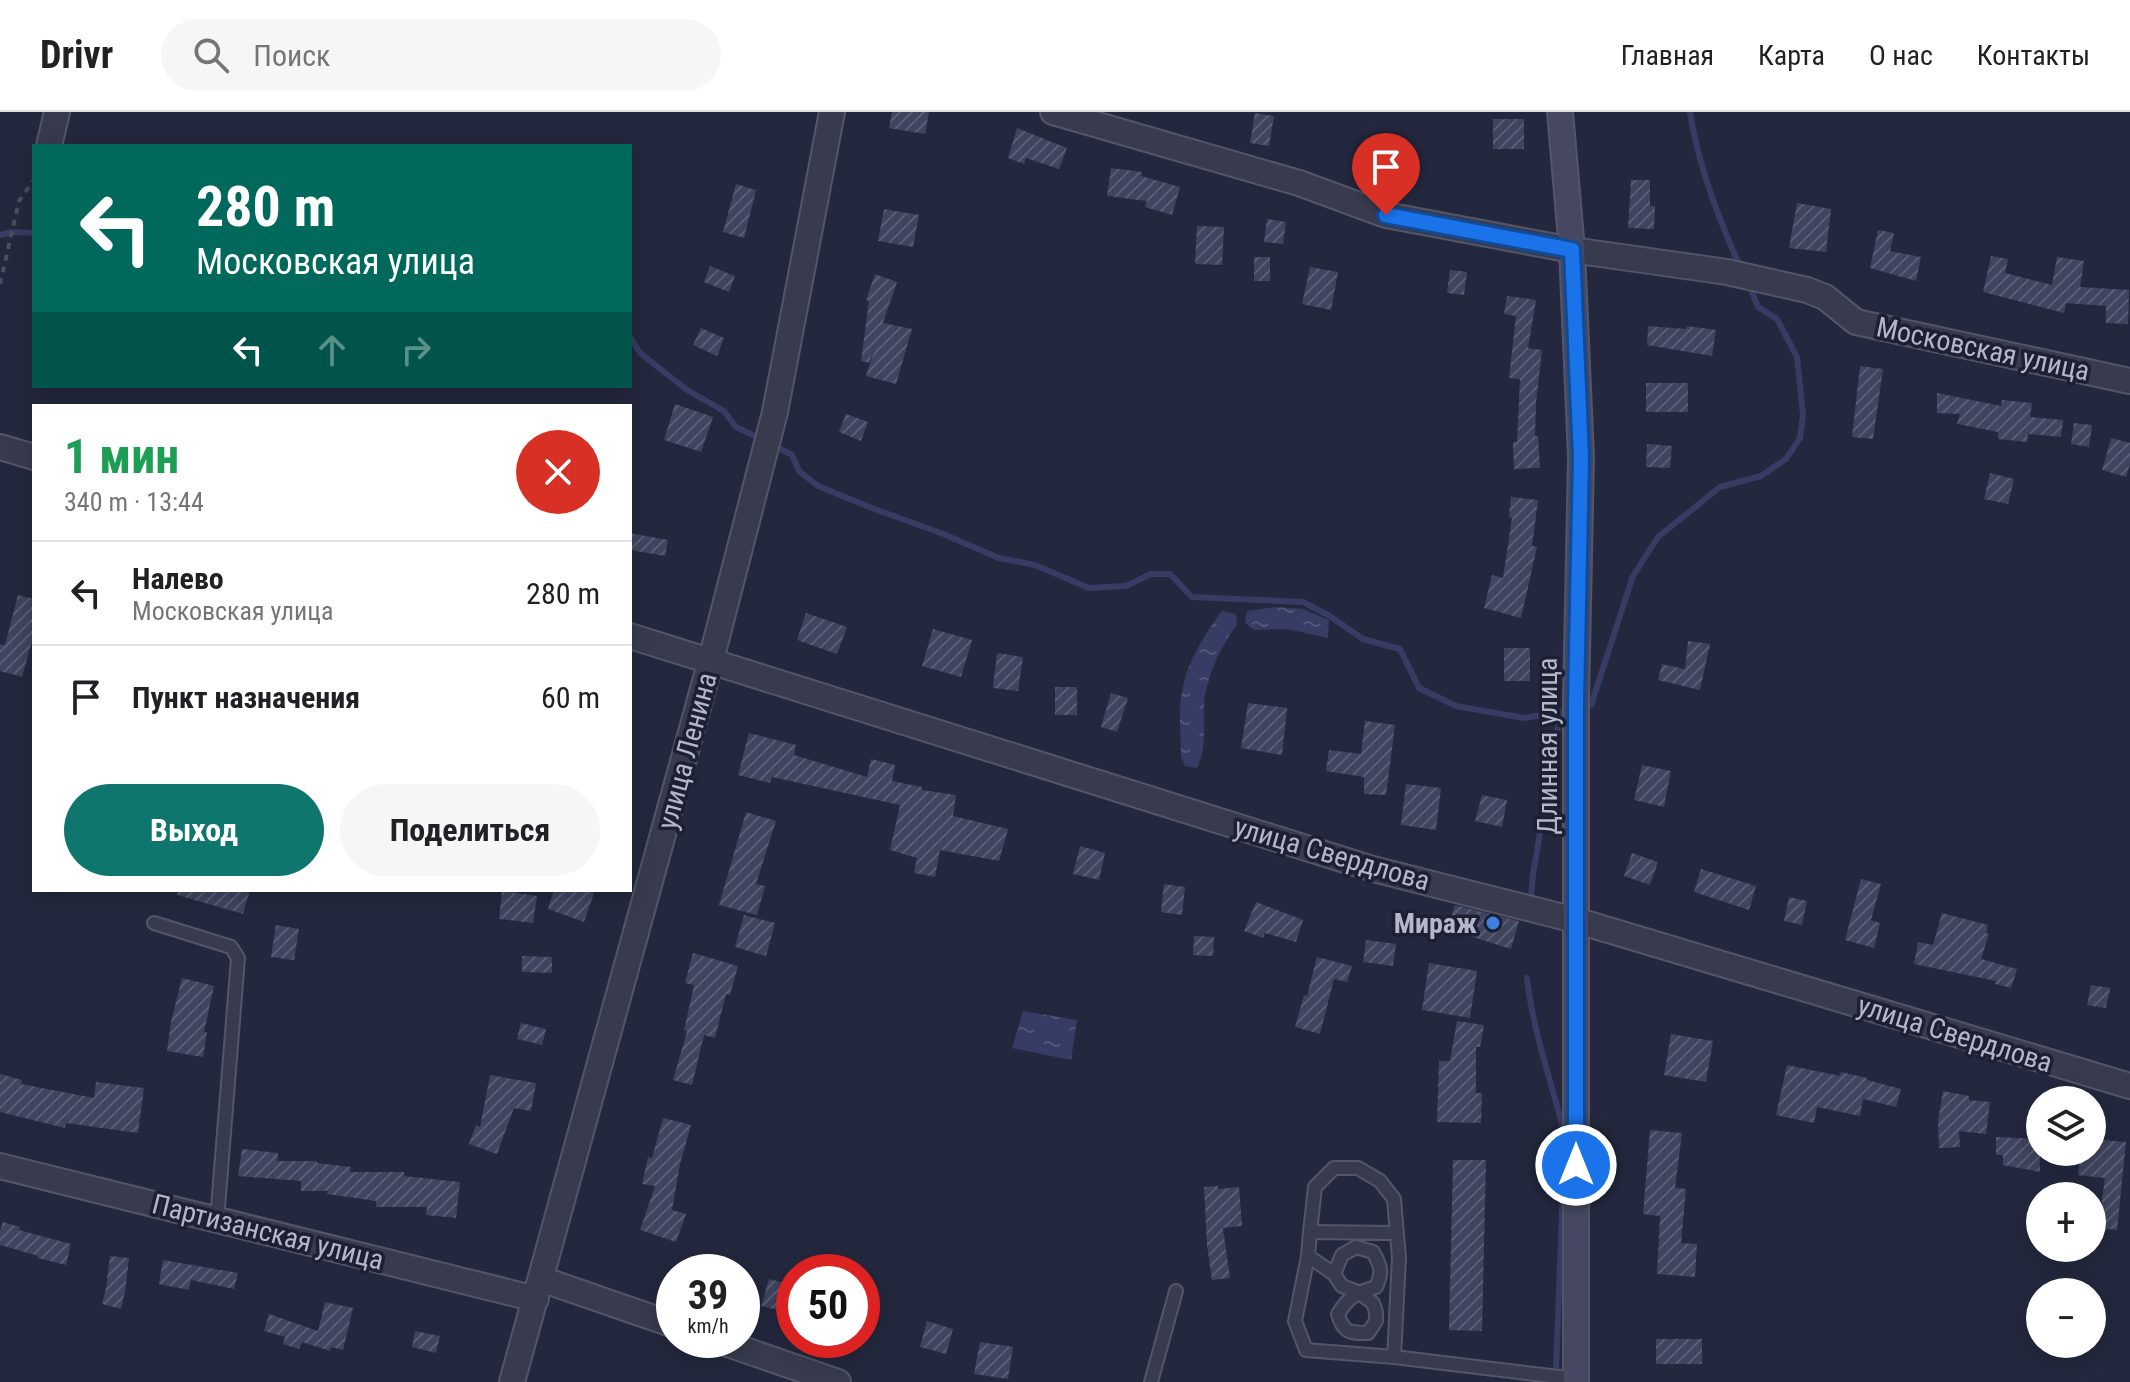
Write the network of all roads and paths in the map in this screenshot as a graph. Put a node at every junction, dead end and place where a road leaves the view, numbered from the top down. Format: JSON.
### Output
{"nodes":[{"id":1,"x":57,"y":112,"type":"edge"},
{"id":2,"x":832,"y":112,"type":"edge"},
{"id":3,"x":1053,"y":112,"type":"edge"},
{"id":4,"x":1560,"y":112,"type":"edge"},
{"id":5,"x":49,"y":144,"type":"edge"},
{"id":6,"x":32,"y":183,"type":"edge"},
{"id":7,"x":1572,"y":250,"type":"junction"},
{"id":8,"x":0,"y":284,"type":"edge"},
{"id":9,"x":2130,"y":381,"type":"edge"},
{"id":10,"x":0,"y":447,"type":"edge"},
{"id":11,"x":32,"y":456,"type":"edge"},
{"id":12,"x":632,"y":637,"type":"edge"},
{"id":13,"x":711,"y":660,"type":"junction"},
{"id":14,"x":1575,"y":920,"type":"junction"},
{"id":15,"x":154,"y":923,"type":"dead end"},
{"id":16,"x":2130,"y":1086,"type":"edge"},
{"id":17,"x":0,"y":1166,"type":"edge"},
{"id":18,"x":217,"y":1220,"type":"junction"},
{"id":19,"x":1310,"y":1232,"type":"junction"},
{"id":20,"x":1397,"y":1233,"type":"junction"},
{"id":21,"x":1308,"y":1256,"type":"junction"},
{"id":22,"x":1334,"y":1274,"type":"junction"},
{"id":23,"x":538,"y":1289,"type":"junction"},
{"id":24,"x":1176,"y":1291,"type":"dead end"},
{"id":25,"x":656,"y":1320,"type":"edge"},
{"id":26,"x":760,"y":1355,"type":"edge"},
{"id":27,"x":1394,"y":1357,"type":"junction"},
{"id":28,"x":1576,"y":1381,"type":"edge"},
{"id":29,"x":512,"y":1382,"type":"edge"},
{"id":30,"x":838,"y":1382,"type":"edge"},
{"id":31,"x":1151,"y":1382,"type":"edge"}],
"edges":[{"from":1,"to":5,"type":"street"},
{"from":2,"to":13,"type":"street","name":"улица Ленина"},
{"from":3,"to":7,"type":"street","name":"Московская улица"},
{"from":4,"to":7,"type":"main road","name":"Длинная улица"},
{"from":6,"to":8,"type":"path"},
{"from":7,"to":9,"type":"street","name":"Московская улица"},
{"from":7,"to":14,"type":"main road","name":"Длинная улица"},
{"from":10,"to":11,"type":"street"},
{"from":12,"to":13,"type":"street","name":"улица Свердлова"},
{"from":13,"to":14,"type":"street","name":"улица Свердлова"},
{"from":13,"to":23,"type":"street","name":"улица Ленина"},
{"from":14,"to":16,"type":"street","name":"улица Свердлова"},
{"from":14,"to":28,"type":"main road","name":"Длинная улица"},
{"from":15,"to":18,"type":"lane"},
{"from":17,"to":18,"type":"street","name":"Партизанская улица"},
{"from":18,"to":23,"type":"street","name":"Партизанская улица"},
{"from":19,"to":20,"type":"lane"},
{"from":19,"to":20,"type":"lane"},
{"from":19,"to":21,"type":"lane"},
{"from":20,"to":27,"type":"lane"},
{"from":21,"to":22,"type":"lane"},
{"from":21,"to":27,"type":"lane"},
{"from":22,"to":22,"type":"lane"},
{"from":23,"to":25,"type":"street","name":"Партизанская улица"},
{"from":23,"to":29,"type":"street","name":"улица Ленина"},
{"from":24,"to":31,"type":"lane"},
{"from":26,"to":30,"type":"street"},
{"from":27,"to":28,"type":"lane"}]}
